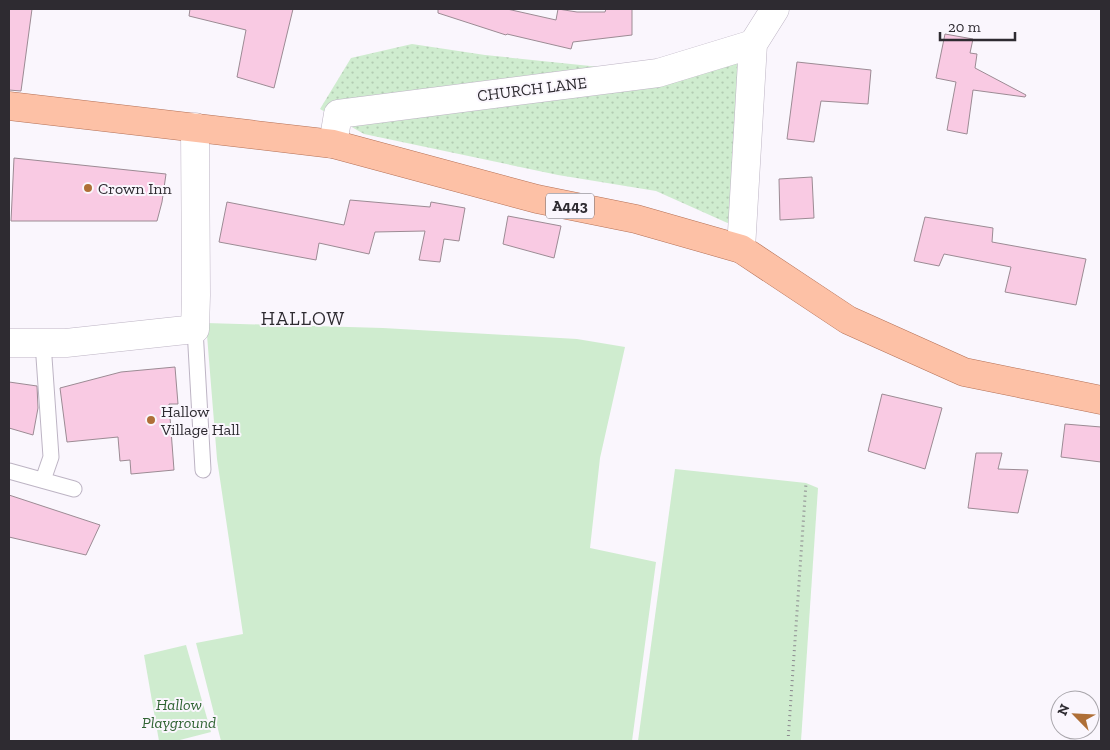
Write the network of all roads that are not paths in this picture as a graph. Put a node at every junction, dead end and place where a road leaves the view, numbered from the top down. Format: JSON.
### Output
{"nodes":[{"id":1,"x":775,"y":9,"type":"edge"},
{"id":2,"x":753,"y":44,"type":"junction"},
{"id":3,"x":9,"y":106,"type":"edge"},
{"id":4,"x":194,"y":127,"type":"junction"},
{"id":5,"x":333,"y":144,"type":"junction"},
{"id":6,"x":741,"y":249,"type":"junction"},
{"id":7,"x":195,"y":329,"type":"junction"},
{"id":8,"x":9,"y":343,"type":"edge"},
{"id":9,"x":43,"y":343,"type":"junction"},
{"id":10,"x":1101,"y":400,"type":"edge"},
{"id":11,"x":203,"y":470,"type":"dead end"},
{"id":12,"x":9,"y":471,"type":"edge"},
{"id":13,"x":43,"y":480,"type":"junction"},
{"id":14,"x":74,"y":489,"type":"dead end"}],
"edges":[{"from":1,"to":2,"type":"street"},
{"from":2,"to":5,"type":"street","name":"CHURCH LANE"},
{"from":2,"to":6,"type":"street"},
{"from":3,"to":4,"type":"main road","number":"A443"},
{"from":4,"to":5,"type":"main road","number":"A443"},
{"from":4,"to":7,"type":"street"},
{"from":5,"to":6,"type":"main road","number":"A443"},
{"from":6,"to":10,"type":"main road","number":"A443"},
{"from":7,"to":9,"type":"street"},
{"from":7,"to":11,"type":"lane"},
{"from":8,"to":9,"type":"street"},
{"from":9,"to":13,"type":"lane"},
{"from":12,"to":13,"type":"lane"},
{"from":13,"to":14,"type":"lane"}]}
